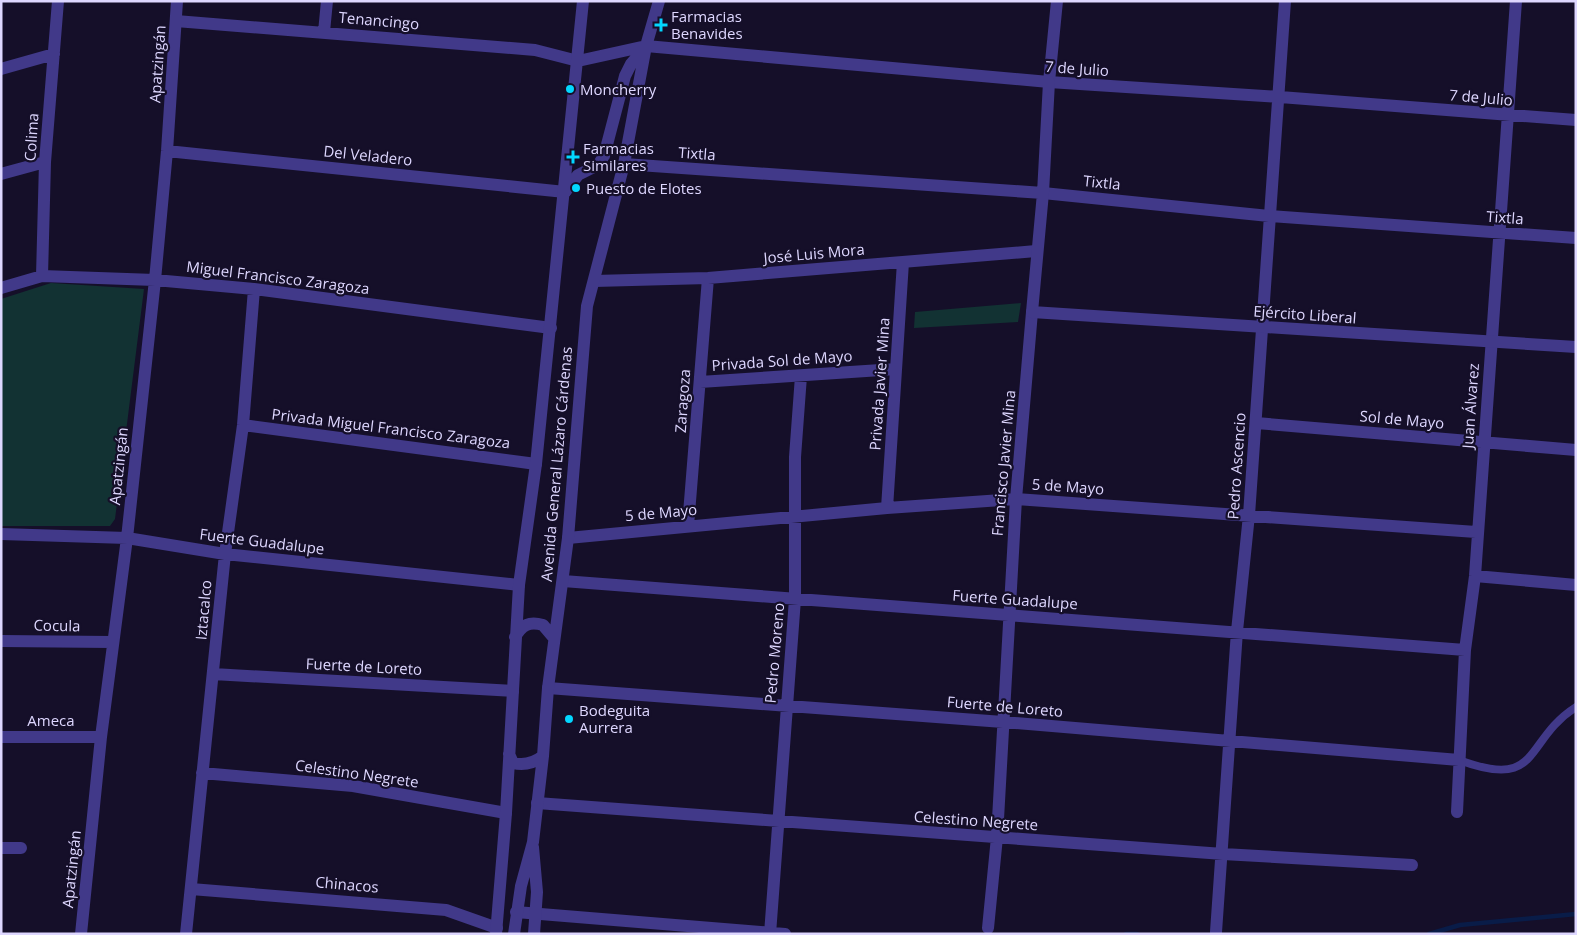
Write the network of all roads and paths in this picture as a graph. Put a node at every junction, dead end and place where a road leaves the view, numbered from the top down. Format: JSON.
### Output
{"nodes":[{"id":1,"x":58,"y":1,"type":"edge"},
{"id":2,"x":177,"y":1,"type":"edge"},
{"id":3,"x":327,"y":1,"type":"edge"},
{"id":4,"x":583,"y":1,"type":"edge"},
{"id":5,"x":660,"y":1,"type":"edge"},
{"id":6,"x":1056,"y":1,"type":"edge"},
{"id":7,"x":1285,"y":1,"type":"edge"},
{"id":8,"x":1516,"y":1,"type":"edge"},
{"id":9,"x":176,"y":21,"type":"junction"},
{"id":10,"x":324,"y":32,"type":"junction"},
{"id":11,"x":646,"y":46,"type":"junction"},
{"id":12,"x":54,"y":54,"type":"junction"},
{"id":13,"x":578,"y":61,"type":"junction"},
{"id":14,"x":1,"y":70,"type":"edge"},
{"id":15,"x":1049,"y":82,"type":"junction"},
{"id":16,"x":1280,"y":97,"type":"junction"},
{"id":17,"x":1507,"y":115,"type":"junction"},
{"id":18,"x":1576,"y":120,"type":"edge"},
{"id":19,"x":167,"y":151,"type":"junction"},
{"id":20,"x":45,"y":162,"type":"junction"},
{"id":21,"x":624,"y":164,"type":"junction"},
{"id":22,"x":1,"y":174,"type":"edge"},
{"id":23,"x":565,"y":192,"type":"junction"},
{"id":24,"x":1043,"y":193,"type":"junction"},
{"id":25,"x":1269,"y":216,"type":"junction"},
{"id":26,"x":1498,"y":233,"type":"junction"},
{"id":27,"x":1576,"y":238,"type":"edge"},
{"id":28,"x":1036,"y":251,"type":"junction"},
{"id":29,"x":903,"y":262,"type":"junction"},
{"id":30,"x":42,"y":276,"type":"junction"},
{"id":31,"x":708,"y":278,"type":"junction"},
{"id":32,"x":155,"y":280,"type":"junction"},
{"id":33,"x":594,"y":281,"type":"junction"},
{"id":34,"x":1,"y":288,"type":"edge"},
{"id":35,"x":254,"y":289,"type":"junction"},
{"id":36,"x":1032,"y":312,"type":"junction"},
{"id":37,"x":1262,"y":327,"type":"junction"},
{"id":38,"x":551,"y":328,"type":"junction"},
{"id":39,"x":1491,"y":343,"type":"junction"},
{"id":40,"x":1576,"y":347,"type":"edge"},
{"id":41,"x":896,"y":369,"type":"junction"},
{"id":42,"x":801,"y":376,"type":"junction"},
{"id":43,"x":700,"y":382,"type":"junction"},
{"id":44,"x":1256,"y":423,"type":"junction"},
{"id":45,"x":242,"y":425,"type":"junction"},
{"id":46,"x":1484,"y":443,"type":"junction"},
{"id":47,"x":1576,"y":450,"type":"edge"},
{"id":48,"x":536,"y":464,"type":"junction"},
{"id":49,"x":1016,"y":499,"type":"junction"},
{"id":50,"x":887,"y":508,"type":"junction"},
{"id":51,"x":1249,"y":515,"type":"junction"},
{"id":52,"x":795,"y":516,"type":"junction"},
{"id":53,"x":688,"y":526,"type":"junction"},
{"id":54,"x":1476,"y":532,"type":"junction"},
{"id":55,"x":1,"y":534,"type":"edge"},
{"id":56,"x":127,"y":538,"type":"junction"},
{"id":57,"x":568,"y":538,"type":"junction"},
{"id":58,"x":225,"y":554,"type":"junction"},
{"id":59,"x":1474,"y":576,"type":"junction"},
{"id":60,"x":563,"y":581,"type":"junction"},
{"id":61,"x":519,"y":585,"type":"junction"},
{"id":62,"x":1576,"y":585,"type":"edge"},
{"id":63,"x":795,"y":599,"type":"junction"},
{"id":64,"x":1008,"y":615,"type":"junction"},
{"id":65,"x":1237,"y":631,"type":"junction"},
{"id":66,"x":515,"y":638,"type":"junction"},
{"id":67,"x":554,"y":638,"type":"junction"},
{"id":68,"x":1,"y":641,"type":"edge"},
{"id":69,"x":112,"y":642,"type":"junction"},
{"id":70,"x":1465,"y":650,"type":"junction"},
{"id":71,"x":213,"y":674,"type":"junction"},
{"id":72,"x":548,"y":688,"type":"junction"},
{"id":73,"x":513,"y":691,"type":"junction"},
{"id":74,"x":786,"y":706,"type":"junction"},
{"id":75,"x":1576,"y":707,"type":"edge"},
{"id":76,"x":1002,"y":722,"type":"junction"},
{"id":77,"x":101,"y":736,"type":"junction"},
{"id":78,"x":1,"y":737,"type":"edge"},
{"id":79,"x":1230,"y":742,"type":"junction"},
{"id":80,"x":509,"y":754,"type":"junction"},
{"id":81,"x":543,"y":756,"type":"junction"},
{"id":82,"x":1458,"y":760,"type":"junction"},
{"id":83,"x":202,"y":773,"type":"junction"},
{"id":84,"x":537,"y":803,"type":"junction"},
{"id":85,"x":1457,"y":812,"type":"dead end"},
{"id":86,"x":506,"y":813,"type":"junction"},
{"id":87,"x":778,"y":822,"type":"junction"},
{"id":88,"x":997,"y":837,"type":"junction"},
{"id":89,"x":533,"y":842,"type":"junction"},
{"id":90,"x":1,"y":848,"type":"edge"},
{"id":91,"x":21,"y":848,"type":"dead end"},
{"id":92,"x":1223,"y":854,"type":"junction"},
{"id":93,"x":1412,"y":865,"type":"dead end"},
{"id":94,"x":191,"y":889,"type":"junction"},
{"id":95,"x":516,"y":912,"type":"junction"},
{"id":96,"x":535,"y":915,"type":"junction"},
{"id":97,"x":988,"y":928,"type":"dead end"},
{"id":98,"x":496,"y":931,"type":"edge"},
{"id":99,"x":1216,"y":932,"type":"dead end"},
{"id":100,"x":770,"y":933,"type":"edge"},
{"id":101,"x":81,"y":934,"type":"edge"},
{"id":102,"x":186,"y":934,"type":"edge"},
{"id":103,"x":514,"y":934,"type":"edge"},
{"id":104,"x":534,"y":934,"type":"edge"},
{"id":105,"x":784,"y":934,"type":"edge"}],
"edges":[{"from":1,"to":12,"type":"street","name":"Colima"},
{"from":2,"to":9,"type":"street","name":"Apatzingán"},
{"from":3,"to":10,"type":"street"},
{"from":4,"to":13,"type":"street","name":"Avenida General Lázaro Cárdenas"},
{"from":5,"to":11,"type":"street","name":"Avenida General Lázaro Cárdenas"},
{"from":6,"to":15,"type":"street","name":"Francisco Javier Mina"},
{"from":7,"to":16,"type":"street","name":"Pedro Ascencio"},
{"from":8,"to":17,"type":"street","name":"Juan Álvarez"},
{"from":9,"to":10,"type":"street","name":"Tenancingo"},
{"from":9,"to":19,"type":"street","name":"Apatzingán"},
{"from":10,"to":13,"type":"street","name":"Tenancingo"},
{"from":11,"to":13,"type":"street","name":"7 de Julio"},
{"from":11,"to":15,"type":"street","name":"7 de Julio"},
{"from":11,"to":21,"type":"street","name":"Avenida General Lázaro Cárdenas"},
{"from":11,"to":23,"type":"street"},
{"from":12,"to":14,"type":"street"},
{"from":12,"to":20,"type":"street","name":"Colima"},
{"from":13,"to":23,"type":"street","name":"Avenida General Lázaro Cárdenas"},
{"from":15,"to":16,"type":"street","name":"7 de Julio"},
{"from":15,"to":24,"type":"street","name":"Francisco Javier Mina"},
{"from":16,"to":17,"type":"street","name":"7 de Julio"},
{"from":16,"to":25,"type":"street","name":"Pedro Ascencio"},
{"from":17,"to":18,"type":"street","name":"7 de Julio"},
{"from":17,"to":26,"type":"street","name":"Juan Álvarez"},
{"from":19,"to":23,"type":"street","name":"Del Veladero"},
{"from":19,"to":32,"type":"street","name":"Apatzingán"},
{"from":20,"to":22,"type":"street"},
{"from":20,"to":30,"type":"street","name":"Colima"},
{"from":21,"to":24,"type":"street","name":"Tixtla"},
{"from":21,"to":33,"type":"street","name":"Avenida General Lázaro Cárdenas"},
{"from":23,"to":38,"type":"street","name":"Avenida General Lázaro Cárdenas"},
{"from":24,"to":25,"type":"street","name":"Tixtla"},
{"from":24,"to":28,"type":"street","name":"Francisco Javier Mina"},
{"from":25,"to":26,"type":"street","name":"Tixtla"},
{"from":25,"to":37,"type":"street","name":"Pedro Ascencio"},
{"from":26,"to":27,"type":"street","name":"Tixtla"},
{"from":26,"to":39,"type":"street","name":"Juan Álvarez"},
{"from":28,"to":29,"type":"street","name":"José Luis Mora"},
{"from":28,"to":36,"type":"street","name":"Francisco Javier Mina"},
{"from":29,"to":31,"type":"street","name":"José Luis Mora"},
{"from":29,"to":41,"type":"street","name":"Privada Javier Mina"},
{"from":30,"to":32,"type":"street","name":"Miguel Francisco Zaragoza"},
{"from":30,"to":34,"type":"street","name":"Miguel Francisco Zaragoza"},
{"from":31,"to":33,"type":"street","name":"José Luis Mora"},
{"from":31,"to":43,"type":"street","name":"Zaragoza"},
{"from":32,"to":35,"type":"street","name":"Miguel Francisco Zaragoza"},
{"from":32,"to":56,"type":"street","name":"Apatzingán"},
{"from":33,"to":57,"type":"street","name":"Avenida General Lázaro Cárdenas"},
{"from":35,"to":38,"type":"street","name":"Miguel Francisco Zaragoza"},
{"from":35,"to":45,"type":"street","name":"Iztacalco"},
{"from":36,"to":37,"type":"street","name":"Ejército Liberal"},
{"from":36,"to":49,"type":"street","name":"Francisco Javier Mina"},
{"from":37,"to":39,"type":"street","name":"Ejército Liberal"},
{"from":37,"to":44,"type":"street","name":"Pedro Ascencio"},
{"from":38,"to":48,"type":"street","name":"Avenida General Lázaro Cárdenas"},
{"from":39,"to":40,"type":"street","name":"Ejército Liberal"},
{"from":39,"to":46,"type":"street","name":"Juan Álvarez"},
{"from":41,"to":42,"type":"street","name":"Privada Sol de Mayo"},
{"from":41,"to":50,"type":"street","name":"Privada Javier Mina"},
{"from":42,"to":43,"type":"street","name":"Privada Sol de Mayo"},
{"from":42,"to":52,"type":"street","name":"Pedro Moreno"},
{"from":43,"to":53,"type":"street","name":"Zaragoza"},
{"from":44,"to":46,"type":"street","name":"Sol de Mayo"},
{"from":44,"to":51,"type":"street","name":"Pedro Ascencio"},
{"from":45,"to":48,"type":"street","name":"Privada Miguel Francisco Zaragoza"},
{"from":45,"to":58,"type":"street","name":"Iztacalco"},
{"from":46,"to":47,"type":"street","name":"Sol de Mayo"},
{"from":46,"to":54,"type":"street","name":"Juan Álvarez"},
{"from":48,"to":61,"type":"street","name":"Avenida General Lázaro Cárdenas"},
{"from":49,"to":50,"type":"street","name":"5 de Mayo"},
{"from":49,"to":51,"type":"street","name":"5 de Mayo"},
{"from":49,"to":64,"type":"street","name":"Francisco Javier Mina"},
{"from":50,"to":52,"type":"street","name":"5 de Mayo"},
{"from":51,"to":54,"type":"street","name":"5 de Mayo"},
{"from":51,"to":65,"type":"street","name":"Pedro Ascencio"},
{"from":52,"to":53,"type":"street","name":"5 de Mayo"},
{"from":52,"to":63,"type":"street","name":"Pedro Moreno"},
{"from":53,"to":57,"type":"street","name":"5 de Mayo"},
{"from":54,"to":59,"type":"street","name":"Juan Álvarez"},
{"from":55,"to":56,"type":"street","name":"Fuerte Guadalupe"},
{"from":56,"to":58,"type":"street","name":"Fuerte Guadalupe"},
{"from":56,"to":69,"type":"street","name":"Apatzingán"},
{"from":57,"to":60,"type":"street","name":"Avenida General Lázaro Cárdenas"},
{"from":58,"to":61,"type":"street","name":"Fuerte Guadalupe"},
{"from":58,"to":71,"type":"street","name":"Iztacalco"},
{"from":59,"to":62,"type":"street"},
{"from":59,"to":70,"type":"street","name":"Juan Álvarez"},
{"from":60,"to":63,"type":"street","name":"Fuerte Guadalupe"},
{"from":60,"to":67,"type":"street","name":"Avenida General Lázaro Cárdenas"},
{"from":61,"to":66,"type":"street","name":"Avenida General Lázaro Cárdenas"},
{"from":63,"to":64,"type":"street","name":"Fuerte Guadalupe"},
{"from":63,"to":74,"type":"street","name":"Pedro Moreno"},
{"from":64,"to":65,"type":"street","name":"Fuerte Guadalupe"},
{"from":64,"to":76,"type":"street","name":"Francisco Javier Mina"},
{"from":65,"to":70,"type":"street","name":"Fuerte Guadalupe"},
{"from":65,"to":79,"type":"street","name":"Pedro Ascencio"},
{"from":66,"to":67,"type":"street"},
{"from":66,"to":73,"type":"street","name":"Avenida General Lázaro Cárdenas"},
{"from":67,"to":72,"type":"street","name":"Avenida General Lázaro Cárdenas"},
{"from":68,"to":69,"type":"street","name":"Cocula"},
{"from":69,"to":77,"type":"street","name":"Apatzingán"},
{"from":70,"to":82,"type":"street","name":"Juan Álvarez"},
{"from":71,"to":73,"type":"street","name":"Fuerte de Loreto"},
{"from":71,"to":83,"type":"street","name":"Iztacalco"},
{"from":72,"to":74,"type":"street","name":"Fuerte de Loreto"},
{"from":72,"to":81,"type":"street","name":"Avenida General Lázaro Cárdenas"},
{"from":73,"to":80,"type":"street","name":"Avenida General Lázaro Cárdenas"},
{"from":74,"to":76,"type":"street","name":"Fuerte de Loreto"},
{"from":74,"to":87,"type":"street","name":"Pedro Moreno"},
{"from":75,"to":82,"type":"lane"},
{"from":76,"to":79,"type":"street","name":"Fuerte de Loreto"},
{"from":76,"to":88,"type":"street","name":"Francisco Javier Mina"},
{"from":77,"to":78,"type":"street","name":"Ameca"},
{"from":77,"to":101,"type":"street","name":"Apatzingán"},
{"from":79,"to":82,"type":"street","name":"Fuerte de Loreto"},
{"from":79,"to":92,"type":"street","name":"Pedro Ascencio"},
{"from":80,"to":81,"type":"street"},
{"from":80,"to":86,"type":"street","name":"Avenida General Lázaro Cárdenas"},
{"from":81,"to":84,"type":"street","name":"Avenida General Lázaro Cárdenas"},
{"from":82,"to":85,"type":"street","name":"Juan Álvarez"},
{"from":83,"to":86,"type":"street","name":"Celestino Negrete"},
{"from":83,"to":94,"type":"street","name":"Iztacalco"},
{"from":84,"to":87,"type":"street","name":"Celestino Negrete"},
{"from":84,"to":89,"type":"street","name":"Avenida General Lázaro Cárdenas"},
{"from":86,"to":98,"type":"street","name":"Avenida General Lázaro Cárdenas"},
{"from":87,"to":88,"type":"street","name":"Celestino Negrete"},
{"from":87,"to":100,"type":"street","name":"Pedro Moreno"},
{"from":88,"to":92,"type":"street","name":"Celestino Negrete"},
{"from":88,"to":97,"type":"street","name":"Francisco Javier Mina"},
{"from":89,"to":95,"type":"street","name":"Avenida General Lázaro Cárdenas"},
{"from":89,"to":96,"type":"street"},
{"from":90,"to":91,"type":"street"},
{"from":92,"to":93,"type":"street","name":"Celestino Negrete"},
{"from":92,"to":99,"type":"street","name":"Pedro Ascencio"},
{"from":94,"to":98,"type":"street","name":"Chinacos"},
{"from":94,"to":102,"type":"street","name":"Iztacalco"},
{"from":95,"to":96,"type":"street"},
{"from":95,"to":103,"type":"street","name":"Avenida General Lázaro Cárdenas"},
{"from":96,"to":100,"type":"street"},
{"from":96,"to":104,"type":"street"},
{"from":100,"to":105,"type":"street"}]}
